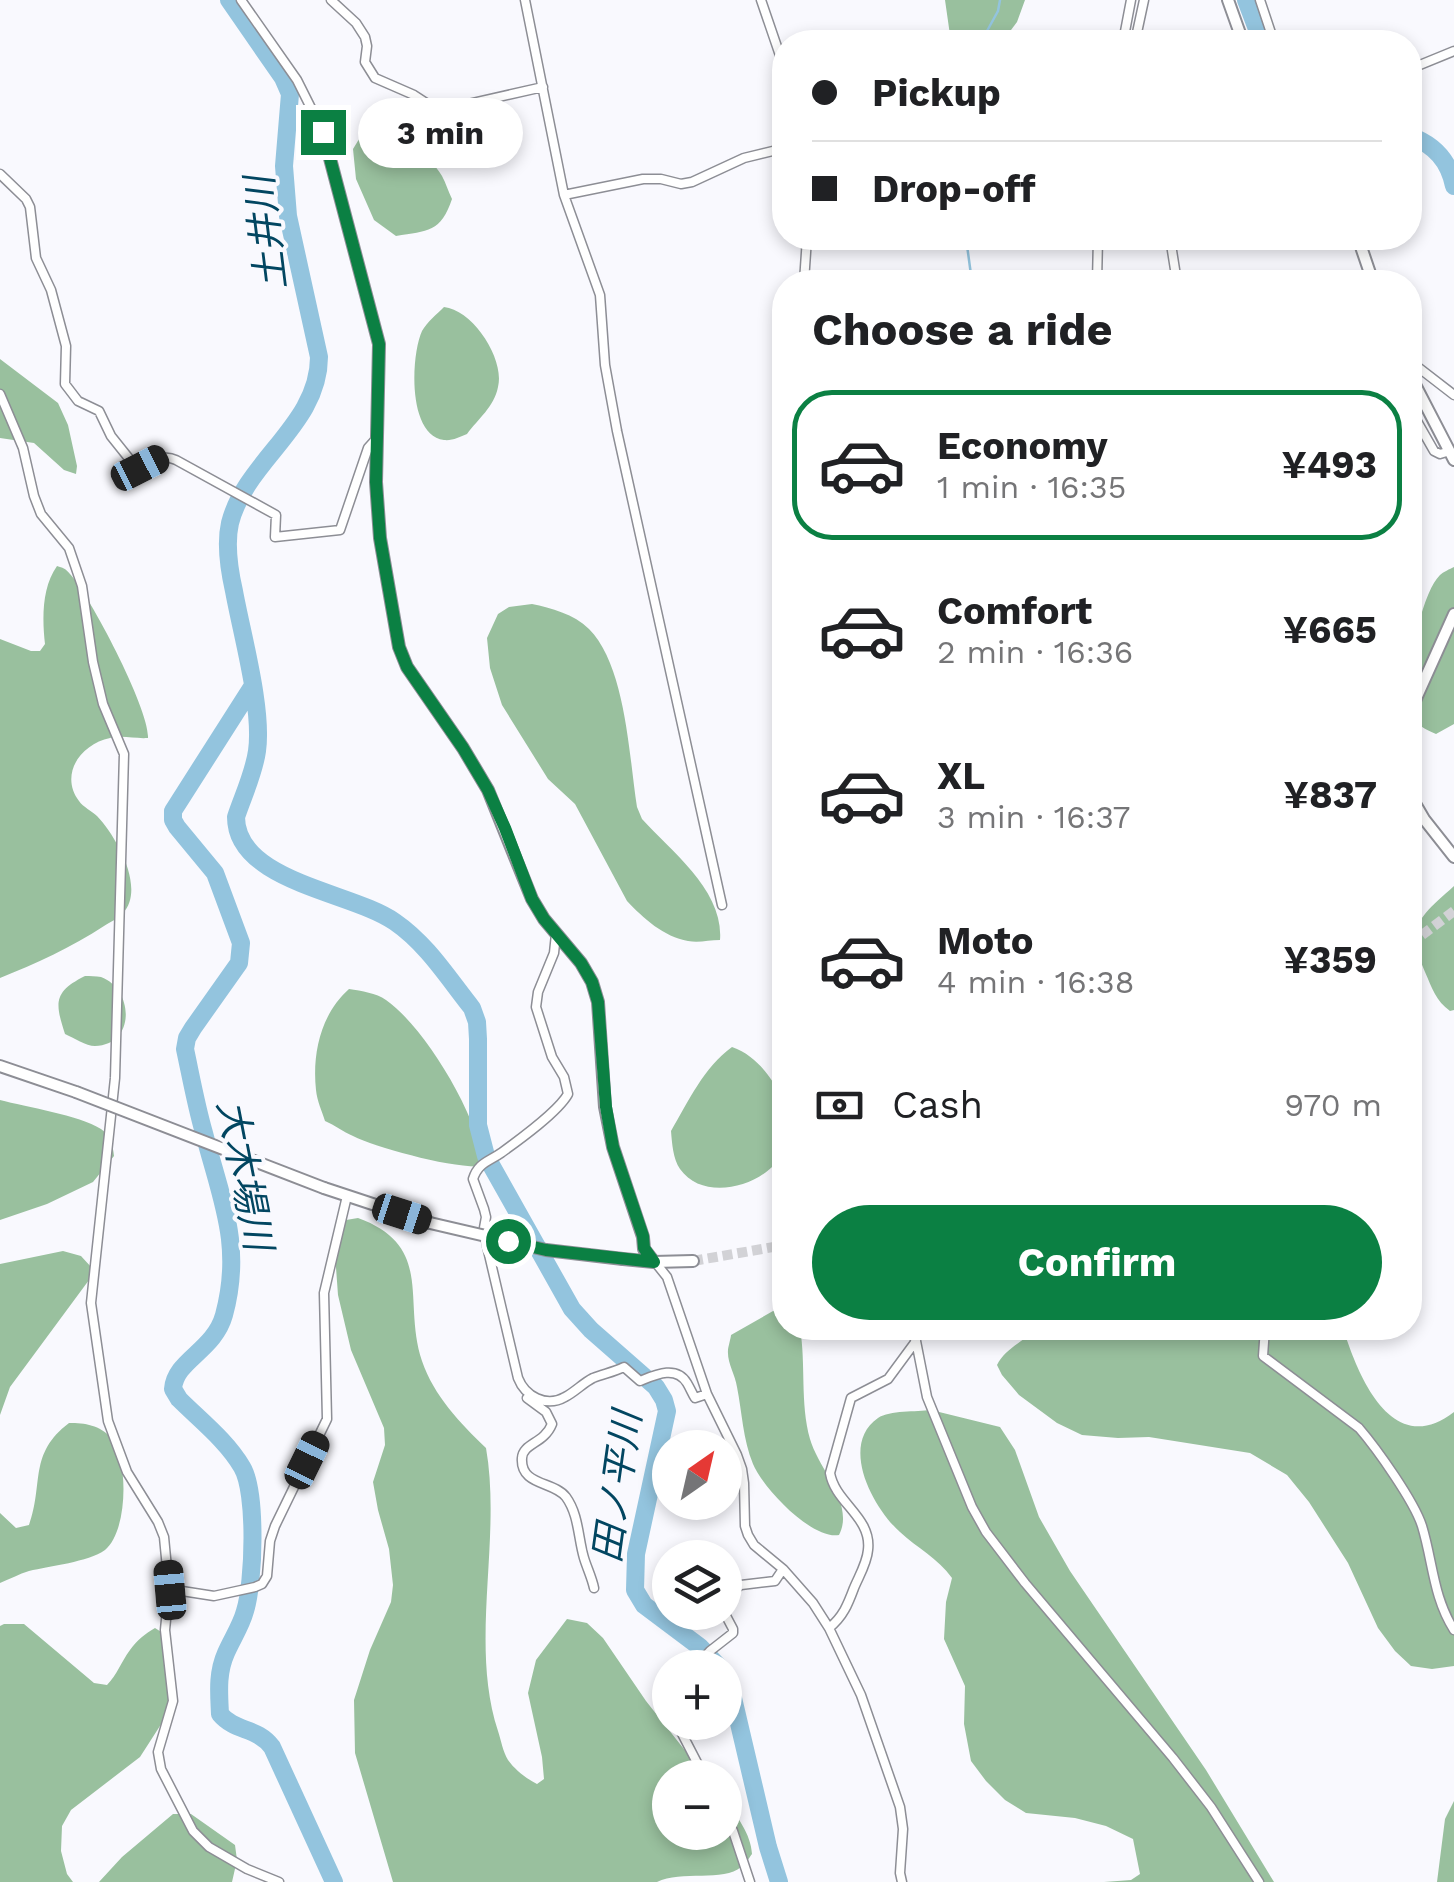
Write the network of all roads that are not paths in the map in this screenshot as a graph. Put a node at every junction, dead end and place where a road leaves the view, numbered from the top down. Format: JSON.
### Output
{"nodes":[{"id":1,"x":242,"y":0,"type":"edge"},
{"id":2,"x":331,"y":0,"type":"edge"},
{"id":3,"x":525,"y":0,"type":"edge"},
{"id":4,"x":761,"y":0,"type":"edge"},
{"id":5,"x":1132,"y":0,"type":"edge"},
{"id":6,"x":1144,"y":0,"type":"edge"},
{"id":7,"x":1228,"y":0,"type":"edge"},
{"id":8,"x":1260,"y":0,"type":"edge"},
{"id":9,"x":1126,"y":30,"type":"edge"},
{"id":10,"x":1138,"y":30,"type":"edge"},
{"id":11,"x":1239,"y":30,"type":"edge"},
{"id":12,"x":1270,"y":30,"type":"edge"},
{"id":13,"x":772,"y":32,"type":"edge"},
{"id":14,"x":1454,"y":51,"type":"edge"},
{"id":15,"x":1422,"y":64,"type":"edge"},
{"id":16,"x":543,"y":86,"type":"junction"},
{"id":17,"x":323,"y":132,"type":"joint"},
{"id":18,"x":772,"y":151,"type":"edge"},
{"id":19,"x":0,"y":174,"type":"edge"},
{"id":20,"x":564,"y":195,"type":"junction"},
{"id":21,"x":1422,"y":371,"type":"edge"},
{"id":22,"x":0,"y":394,"type":"edge"},
{"id":23,"x":1454,"y":396,"type":"edge"},
{"id":24,"x":1422,"y":397,"type":"edge"},
{"id":25,"x":1422,"y":430,"type":"edge"},
{"id":26,"x":377,"y":438,"type":"junction"},
{"id":27,"x":1452,"y":455,"type":"edge"},
{"id":28,"x":1454,"y":614,"type":"edge"},
{"id":29,"x":1422,"y":685,"type":"edge"},
{"id":30,"x":1422,"y":816,"type":"edge"},
{"id":31,"x":1454,"y":857,"type":"edge"},
{"id":32,"x":722,"y":905,"type":"dead end"},
{"id":33,"x":556,"y":934,"type":"junction"},
{"id":34,"x":0,"y":1066,"type":"edge"},
{"id":35,"x":347,"y":1196,"type":"junction"},
{"id":36,"x":693,"y":1261,"type":"tunnel mouth"},
{"id":37,"x":654,"y":1262,"type":"junction"},
{"id":38,"x":1264,"y":1340,"type":"edge"},
{"id":39,"x":916,"y":1341,"type":"joint"},
{"id":40,"x":522,"y":1390,"type":"junction"},
{"id":41,"x":707,"y":1394,"type":"junction"},
{"id":42,"x":784,"y":1569,"type":"junction"},
{"id":43,"x":742,"y":1585,"type":"edge"},
{"id":44,"x":594,"y":1588,"type":"dead end"},
{"id":45,"x":170,"y":1590,"type":"junction"},
{"id":46,"x":828,"y":1628,"type":"junction"},
{"id":47,"x":733,"y":1630,"type":"edge"},
{"id":48,"x":1454,"y":1630,"type":"edge"},
{"id":49,"x":712,"y":1650,"type":"edge"},
{"id":50,"x":740,"y":1850,"type":"edge"},
{"id":51,"x":279,"y":1882,"type":"edge"},
{"id":52,"x":750,"y":1882,"type":"edge"},
{"id":53,"x":902,"y":1882,"type":"edge"},
{"id":54,"x":1259,"y":1882,"type":"edge"}],
"edges":[{"from":1,"to":17,"type":"street"},
{"from":2,"to":16,"type":"street"},
{"from":3,"to":16,"type":"street"},
{"from":4,"to":13,"type":"street"},
{"from":5,"to":9,"type":"street"},
{"from":6,"to":10,"type":"street"},
{"from":7,"to":11,"type":"street"},
{"from":8,"to":12,"type":"street"},
{"from":14,"to":15,"type":"street"},
{"from":16,"to":20,"type":"street"},
{"from":17,"to":26,"type":"street"},
{"from":18,"to":20,"type":"street"},
{"from":19,"to":26,"type":"street"},
{"from":20,"to":32,"type":"street"},
{"from":21,"to":23,"type":"street"},
{"from":22,"to":45,"type":"street"},
{"from":24,"to":27,"type":"street"},
{"from":25,"to":27,"type":"street"},
{"from":26,"to":33,"type":"street"},
{"from":28,"to":29,"type":"street"},
{"from":30,"to":31,"type":"street"},
{"from":33,"to":37,"type":"street"},
{"from":33,"to":40,"type":"street"},
{"from":34,"to":35,"type":"street","bridge":true},
{"from":35,"to":37,"type":"street","bridge":true},
{"from":35,"to":45,"type":"street"},
{"from":36,"to":37,"type":"street"},
{"from":37,"to":41,"type":"street"},
{"from":38,"to":48,"type":"street"},
{"from":39,"to":46,"type":"street"},
{"from":39,"to":54,"type":"street"},
{"from":40,"to":41,"type":"street"},
{"from":40,"to":44,"type":"street"},
{"from":41,"to":42,"type":"street"},
{"from":42,"to":43,"type":"street"},
{"from":42,"to":46,"type":"street"},
{"from":45,"to":51,"type":"street"},
{"from":46,"to":53,"type":"street"},
{"from":47,"to":49,"type":"street"},
{"from":50,"to":52,"type":"street"}]}
